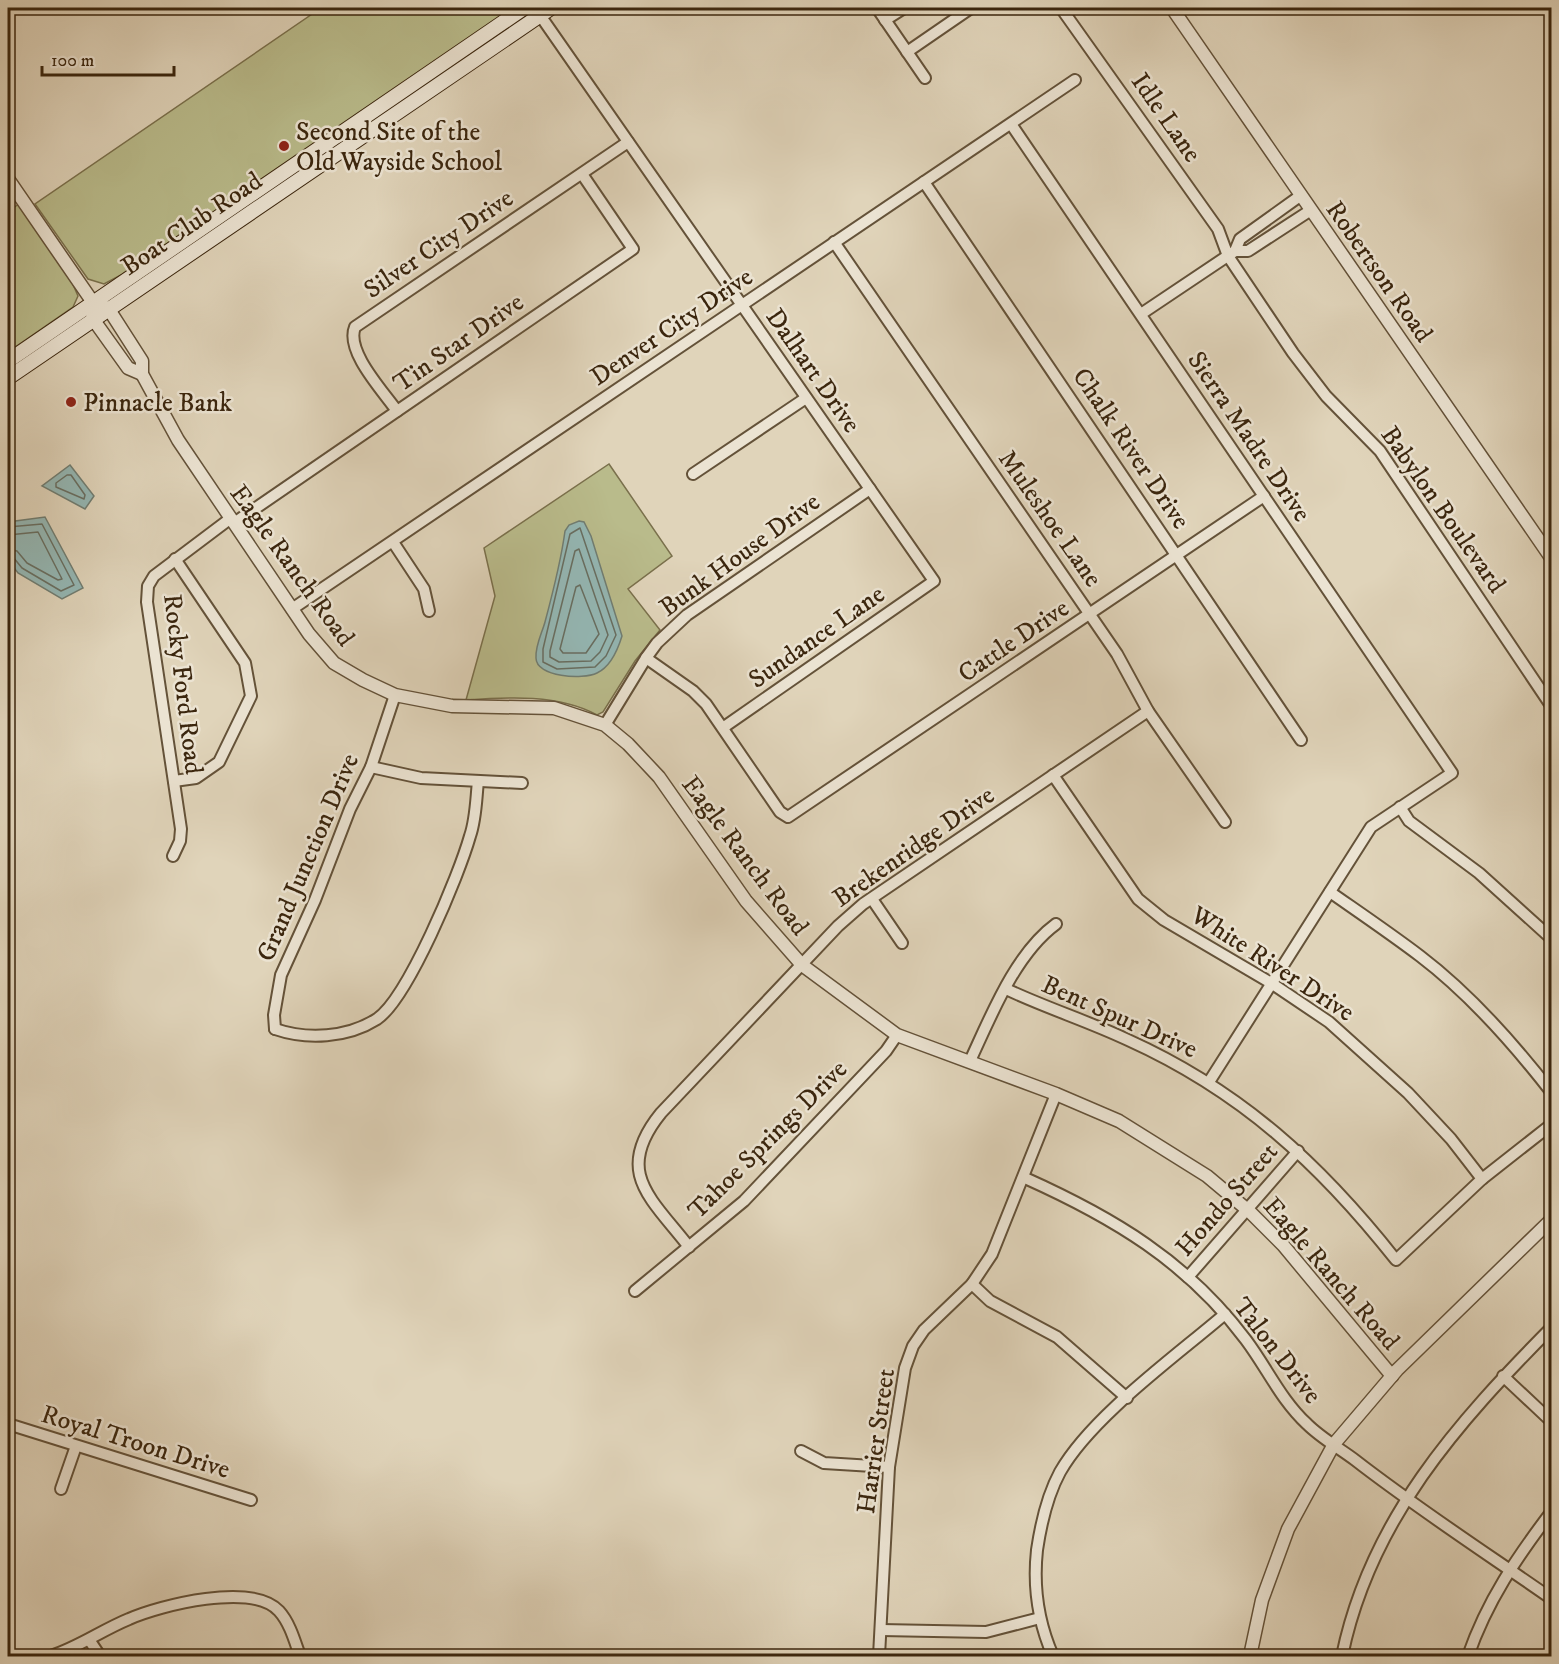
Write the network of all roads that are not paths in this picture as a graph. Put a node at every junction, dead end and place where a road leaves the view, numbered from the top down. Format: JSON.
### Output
{"nodes":[{"id":1,"x":524,"y":8,"type":"edge"},
{"id":2,"x":877,"y":8,"type":"edge"},
{"id":3,"x":904,"y":8,"type":"edge"},
{"id":4,"x":971,"y":8,"type":"edge"},
{"id":5,"x":1061,"y":8,"type":"edge"},
{"id":6,"x":1172,"y":8,"type":"edge"},
{"id":7,"x":542,"y":10,"type":"edge"},
{"id":8,"x":885,"y":20,"type":"junction"},
{"id":9,"x":907,"y":52,"type":"junction"},
{"id":10,"x":924,"y":78,"type":"dead end"},
{"id":11,"x":1076,"y":80,"type":"dead end"},
{"id":12,"x":1011,"y":124,"type":"junction"},
{"id":13,"x":628,"y":142,"type":"junction"},
{"id":14,"x":582,"y":174,"type":"junction"},
{"id":15,"x":8,"y":179,"type":"edge"},
{"id":16,"x":924,"y":182,"type":"junction"},
{"id":17,"x":1300,"y":196,"type":"junction"},
{"id":18,"x":1311,"y":210,"type":"junction"},
{"id":19,"x":834,"y":242,"type":"junction"},
{"id":20,"x":1231,"y":253,"type":"junction"},
{"id":21,"x":92,"y":301,"type":"junction"},
{"id":22,"x":742,"y":306,"type":"junction"},
{"id":23,"x":108,"y":308,"type":"junction"},
{"id":24,"x":1141,"y":314,"type":"junction"},
{"id":25,"x":93,"y":319,"type":"junction"},
{"id":26,"x":8,"y":361,"type":"edge"},
{"id":27,"x":142,"y":374,"type":"junction"},
{"id":28,"x":8,"y":378,"type":"edge"},
{"id":29,"x":806,"y":398,"type":"junction"},
{"id":30,"x":397,"y":411,"type":"junction"},
{"id":31,"x":693,"y":474,"type":"dead end"},
{"id":32,"x":870,"y":489,"type":"junction"},
{"id":33,"x":1264,"y":496,"type":"junction"},
{"id":34,"x":233,"y":521,"type":"junction"},
{"id":35,"x":393,"y":542,"type":"junction"},
{"id":36,"x":1178,"y":555,"type":"junction"},
{"id":37,"x":175,"y":559,"type":"junction"},
{"id":38,"x":1551,"y":559,"type":"edge"},
{"id":39,"x":934,"y":581,"type":"joint"},
{"id":40,"x":292,"y":609,"type":"junction"},
{"id":41,"x":429,"y":611,"type":"dead end"},
{"id":42,"x":1090,"y":615,"type":"junction"},
{"id":43,"x":646,"y":658,"type":"junction"},
{"id":44,"x":395,"y":694,"type":"junction"},
{"id":45,"x":1551,"y":707,"type":"edge"},
{"id":46,"x":1148,"y":711,"type":"junction"},
{"id":47,"x":605,"y":725,"type":"junction"},
{"id":48,"x":724,"y":727,"type":"junction"},
{"id":49,"x":1301,"y":740,"type":"dead end"},
{"id":50,"x":371,"y":767,"type":"junction"},
{"id":51,"x":1053,"y":776,"type":"junction"},
{"id":52,"x":174,"y":782,"type":"junction"},
{"id":53,"x":478,"y":782,"type":"junction"},
{"id":54,"x":522,"y":783,"type":"dead end"},
{"id":55,"x":1400,"y":807,"type":"junction"},
{"id":56,"x":1225,"y":822,"type":"dead end"},
{"id":57,"x":173,"y":856,"type":"dead end"},
{"id":58,"x":1330,"y":891,"type":"junction"},
{"id":59,"x":872,"y":899,"type":"junction"},
{"id":60,"x":1056,"y":924,"type":"dead end"},
{"id":61,"x":1551,"y":939,"type":"edge"},
{"id":62,"x":902,"y":943,"type":"dead end"},
{"id":63,"x":802,"y":965,"type":"junction"},
{"id":64,"x":1271,"y":983,"type":"junction"},
{"id":65,"x":1006,"y":989,"type":"junction"},
{"id":66,"x":897,"y":1035,"type":"junction"},
{"id":67,"x":970,"y":1061,"type":"junction"},
{"id":68,"x":1209,"y":1082,"type":"junction"},
{"id":69,"x":1551,"y":1093,"type":"edge"},
{"id":70,"x":1056,"y":1094,"type":"junction"},
{"id":71,"x":1551,"y":1124,"type":"edge"},
{"id":72,"x":1298,"y":1150,"type":"junction"},
{"id":73,"x":1025,"y":1178,"type":"junction"},
{"id":74,"x":1482,"y":1179,"type":"junction"},
{"id":75,"x":1247,"y":1209,"type":"junction"},
{"id":76,"x":1551,"y":1219,"type":"edge"},
{"id":77,"x":689,"y":1247,"type":"junction"},
{"id":78,"x":1188,"y":1277,"type":"junction"},
{"id":79,"x":972,"y":1284,"type":"junction"},
{"id":80,"x":634,"y":1291,"type":"dead end"},
{"id":81,"x":1225,"y":1314,"type":"junction"},
{"id":82,"x":1551,"y":1327,"type":"edge"},
{"id":83,"x":1392,"y":1376,"type":"junction"},
{"id":84,"x":1503,"y":1376,"type":"junction"},
{"id":85,"x":1127,"y":1398,"type":"junction"},
{"id":86,"x":1551,"y":1422,"type":"edge"},
{"id":87,"x":8,"y":1424,"type":"edge"},
{"id":88,"x":1335,"y":1444,"type":"junction"},
{"id":89,"x":76,"y":1446,"type":"junction"},
{"id":90,"x":801,"y":1451,"type":"dead end"},
{"id":91,"x":889,"y":1467,"type":"junction"},
{"id":92,"x":61,"y":1490,"type":"dead end"},
{"id":93,"x":1406,"y":1499,"type":"junction"},
{"id":94,"x":251,"y":1500,"type":"dead end"},
{"id":95,"x":1551,"y":1511,"type":"edge"},
{"id":96,"x":1509,"y":1569,"type":"junction"},
{"id":97,"x":1551,"y":1599,"type":"edge"},
{"id":98,"x":1040,"y":1618,"type":"junction"},
{"id":99,"x":881,"y":1630,"type":"junction"},
{"id":100,"x":90,"y":1641,"type":"junction"},
{"id":101,"x":51,"y":1656,"type":"edge"},
{"id":102,"x":100,"y":1656,"type":"edge"},
{"id":103,"x":300,"y":1656,"type":"edge"},
{"id":104,"x":879,"y":1656,"type":"edge"},
{"id":105,"x":1053,"y":1656,"type":"edge"},
{"id":106,"x":1250,"y":1656,"type":"edge"},
{"id":107,"x":1342,"y":1656,"type":"edge"},
{"id":108,"x":1468,"y":1656,"type":"edge"}],
"edges":[{"from":1,"to":21,"type":"main road","name":"Boat Club Road"},
{"from":2,"to":8,"type":"street"},
{"from":3,"to":8,"type":"street"},
{"from":4,"to":9,"type":"street"},
{"from":5,"to":20,"type":"street","name":"Idle Lane"},
{"from":6,"to":17,"type":"street","name":"Robertson Road"},
{"from":7,"to":13,"type":"street","name":"Dalhart Drive"},
{"from":7,"to":23,"type":"main road","name":"Boat Club Road"},
{"from":8,"to":9,"type":"street"},
{"from":9,"to":10,"type":"street"},
{"from":11,"to":12,"type":"street","name":"Denver City Drive"},
{"from":12,"to":16,"type":"street","name":"Denver City Drive"},
{"from":12,"to":24,"type":"street","name":"Sierra Madre Drive"},
{"from":13,"to":14,"type":"street","name":"Silver City Drive"},
{"from":13,"to":22,"type":"street","name":"Dalhart Drive"},
{"from":14,"to":30,"type":"street","name":"Silver City Drive"},
{"from":14,"to":30,"type":"street","name":"Tin Star Drive"},
{"from":15,"to":21,"type":"street"},
{"from":16,"to":19,"type":"street","name":"Denver City Drive"},
{"from":16,"to":36,"type":"street","name":"Chalk River Drive"},
{"from":17,"to":18,"type":"street","name":"Robertson Road"},
{"from":17,"to":20,"type":"street"},
{"from":18,"to":20,"type":"street"},
{"from":18,"to":38,"type":"street","name":"Robertson Road"},
{"from":19,"to":22,"type":"street","name":"Denver City Drive"},
{"from":19,"to":42,"type":"street","name":"Muleshoe Lane"},
{"from":20,"to":24,"type":"street"},
{"from":20,"to":45,"type":"street","name":"Babylon Boulevard"},
{"from":21,"to":23,"type":"street"},
{"from":21,"to":25,"type":"street"},
{"from":21,"to":26,"type":"main road","name":"Boat Club Road"},
{"from":22,"to":29,"type":"street","name":"Dalhart Drive"},
{"from":22,"to":35,"type":"street","name":"Denver City Drive"},
{"from":23,"to":25,"type":"main road","name":"Boat Club Road"},
{"from":23,"to":27,"type":"street","name":"Eagle Ranch Road"},
{"from":24,"to":33,"type":"street","name":"Sierra Madre Drive"},
{"from":25,"to":27,"type":"street","name":"Eagle Ranch Road"},
{"from":25,"to":28,"type":"main road","name":"Boat Club Road"},
{"from":27,"to":34,"type":"street","name":"Eagle Ranch Road"},
{"from":29,"to":31,"type":"street"},
{"from":29,"to":32,"type":"street","name":"Dalhart Drive"},
{"from":30,"to":34,"type":"street","name":"Tin Star Drive"},
{"from":32,"to":39,"type":"street","name":"Dalhart Drive"},
{"from":32,"to":43,"type":"street","name":"Bunk House Drive"},
{"from":33,"to":36,"type":"street","name":"Cattle Drive"},
{"from":33,"to":55,"type":"street","name":"Sierra Madre Drive"},
{"from":34,"to":37,"type":"street","name":"Rocky Ford Road"},
{"from":34,"to":40,"type":"street","name":"Eagle Ranch Road"},
{"from":35,"to":40,"type":"street","name":"Denver City Drive"},
{"from":35,"to":41,"type":"street"},
{"from":36,"to":42,"type":"street","name":"Cattle Drive"},
{"from":36,"to":49,"type":"street","name":"Chalk River Drive"},
{"from":37,"to":52,"type":"street","name":"Rocky Ford Road"},
{"from":37,"to":52,"type":"street"},
{"from":39,"to":48,"type":"street","name":"Sundance Lane"},
{"from":40,"to":44,"type":"street","name":"Eagle Ranch Road"},
{"from":42,"to":46,"type":"street","name":"Muleshoe Lane"},
{"from":42,"to":48,"type":"street","name":"Cattle Drive"},
{"from":43,"to":47,"type":"street","name":"Bunk House Drive"},
{"from":43,"to":48,"type":"street"},
{"from":44,"to":47,"type":"street","name":"Eagle Ranch Road"},
{"from":44,"to":50,"type":"street","name":"Grand Junction Drive"},
{"from":46,"to":51,"type":"street","name":"Brekenridge Drive"},
{"from":46,"to":56,"type":"street","name":"Muleshoe Lane"},
{"from":47,"to":63,"type":"street","name":"Eagle Ranch Road"},
{"from":50,"to":53,"type":"street"},
{"from":50,"to":53,"type":"street","name":"Grand Junction Drive"},
{"from":51,"to":59,"type":"street","name":"Brekenridge Drive"},
{"from":51,"to":64,"type":"street","name":"White River Drive"},
{"from":52,"to":57,"type":"street","name":"Rocky Ford Road"},
{"from":53,"to":54,"type":"street"},
{"from":55,"to":58,"type":"street"},
{"from":55,"to":61,"type":"street"},
{"from":58,"to":64,"type":"street"},
{"from":58,"to":69,"type":"street"},
{"from":59,"to":62,"type":"street"},
{"from":59,"to":63,"type":"street","name":"Brekenridge Drive"},
{"from":60,"to":65,"type":"street"},
{"from":63,"to":66,"type":"street","name":"Eagle Ranch Road"},
{"from":63,"to":77,"type":"street","name":"Brekenridge Drive"},
{"from":64,"to":68,"type":"street"},
{"from":64,"to":74,"type":"street","name":"White River Drive"},
{"from":65,"to":67,"type":"street"},
{"from":65,"to":68,"type":"street","name":"Bent Spur Drive"},
{"from":66,"to":67,"type":"street","name":"Eagle Ranch Road"},
{"from":66,"to":77,"type":"street","name":"Tahoe Springs Drive"},
{"from":67,"to":70,"type":"street","name":"Eagle Ranch Road"},
{"from":68,"to":72,"type":"street","name":"Bent Spur Drive"},
{"from":70,"to":73,"type":"street","name":"Harrier Street"},
{"from":70,"to":75,"type":"street","name":"Eagle Ranch Road"},
{"from":71,"to":74,"type":"street"},
{"from":72,"to":74,"type":"street","name":"Bent Spur Drive"},
{"from":72,"to":75,"type":"street","name":"Hondo Street"},
{"from":73,"to":78,"type":"street","name":"Talon Drive"},
{"from":73,"to":79,"type":"street","name":"Harrier Street"},
{"from":75,"to":78,"type":"street","name":"Hondo Street"},
{"from":75,"to":83,"type":"street","name":"Eagle Ranch Road"},
{"from":76,"to":83,"type":"street"},
{"from":77,"to":80,"type":"street","name":"Tahoe Springs Drive"},
{"from":78,"to":81,"type":"street","name":"Talon Drive"},
{"from":79,"to":85,"type":"street"},
{"from":79,"to":91,"type":"street","name":"Harrier Street"},
{"from":81,"to":85,"type":"street"},
{"from":81,"to":88,"type":"street","name":"Talon Drive"},
{"from":82,"to":84,"type":"street"},
{"from":83,"to":88,"type":"street"},
{"from":84,"to":86,"type":"street"},
{"from":84,"to":93,"type":"street"},
{"from":85,"to":98,"type":"street"},
{"from":87,"to":89,"type":"street","name":"Royal Troon Drive"},
{"from":88,"to":93,"type":"street","name":"Talon Drive"},
{"from":88,"to":106,"type":"street"},
{"from":89,"to":92,"type":"street"},
{"from":89,"to":94,"type":"street","name":"Royal Troon Drive"},
{"from":90,"to":91,"type":"street"},
{"from":91,"to":99,"type":"street","name":"Harrier Street"},
{"from":93,"to":96,"type":"street","name":"Talon Drive"},
{"from":93,"to":107,"type":"street"},
{"from":95,"to":96,"type":"street"},
{"from":96,"to":97,"type":"street","name":"Talon Drive"},
{"from":96,"to":108,"type":"street"},
{"from":98,"to":99,"type":"street"},
{"from":98,"to":105,"type":"street"},
{"from":99,"to":104,"type":"street","name":"Harrier Street"},
{"from":100,"to":101,"type":"street"},
{"from":100,"to":102,"type":"street"},
{"from":100,"to":103,"type":"street"}]}
